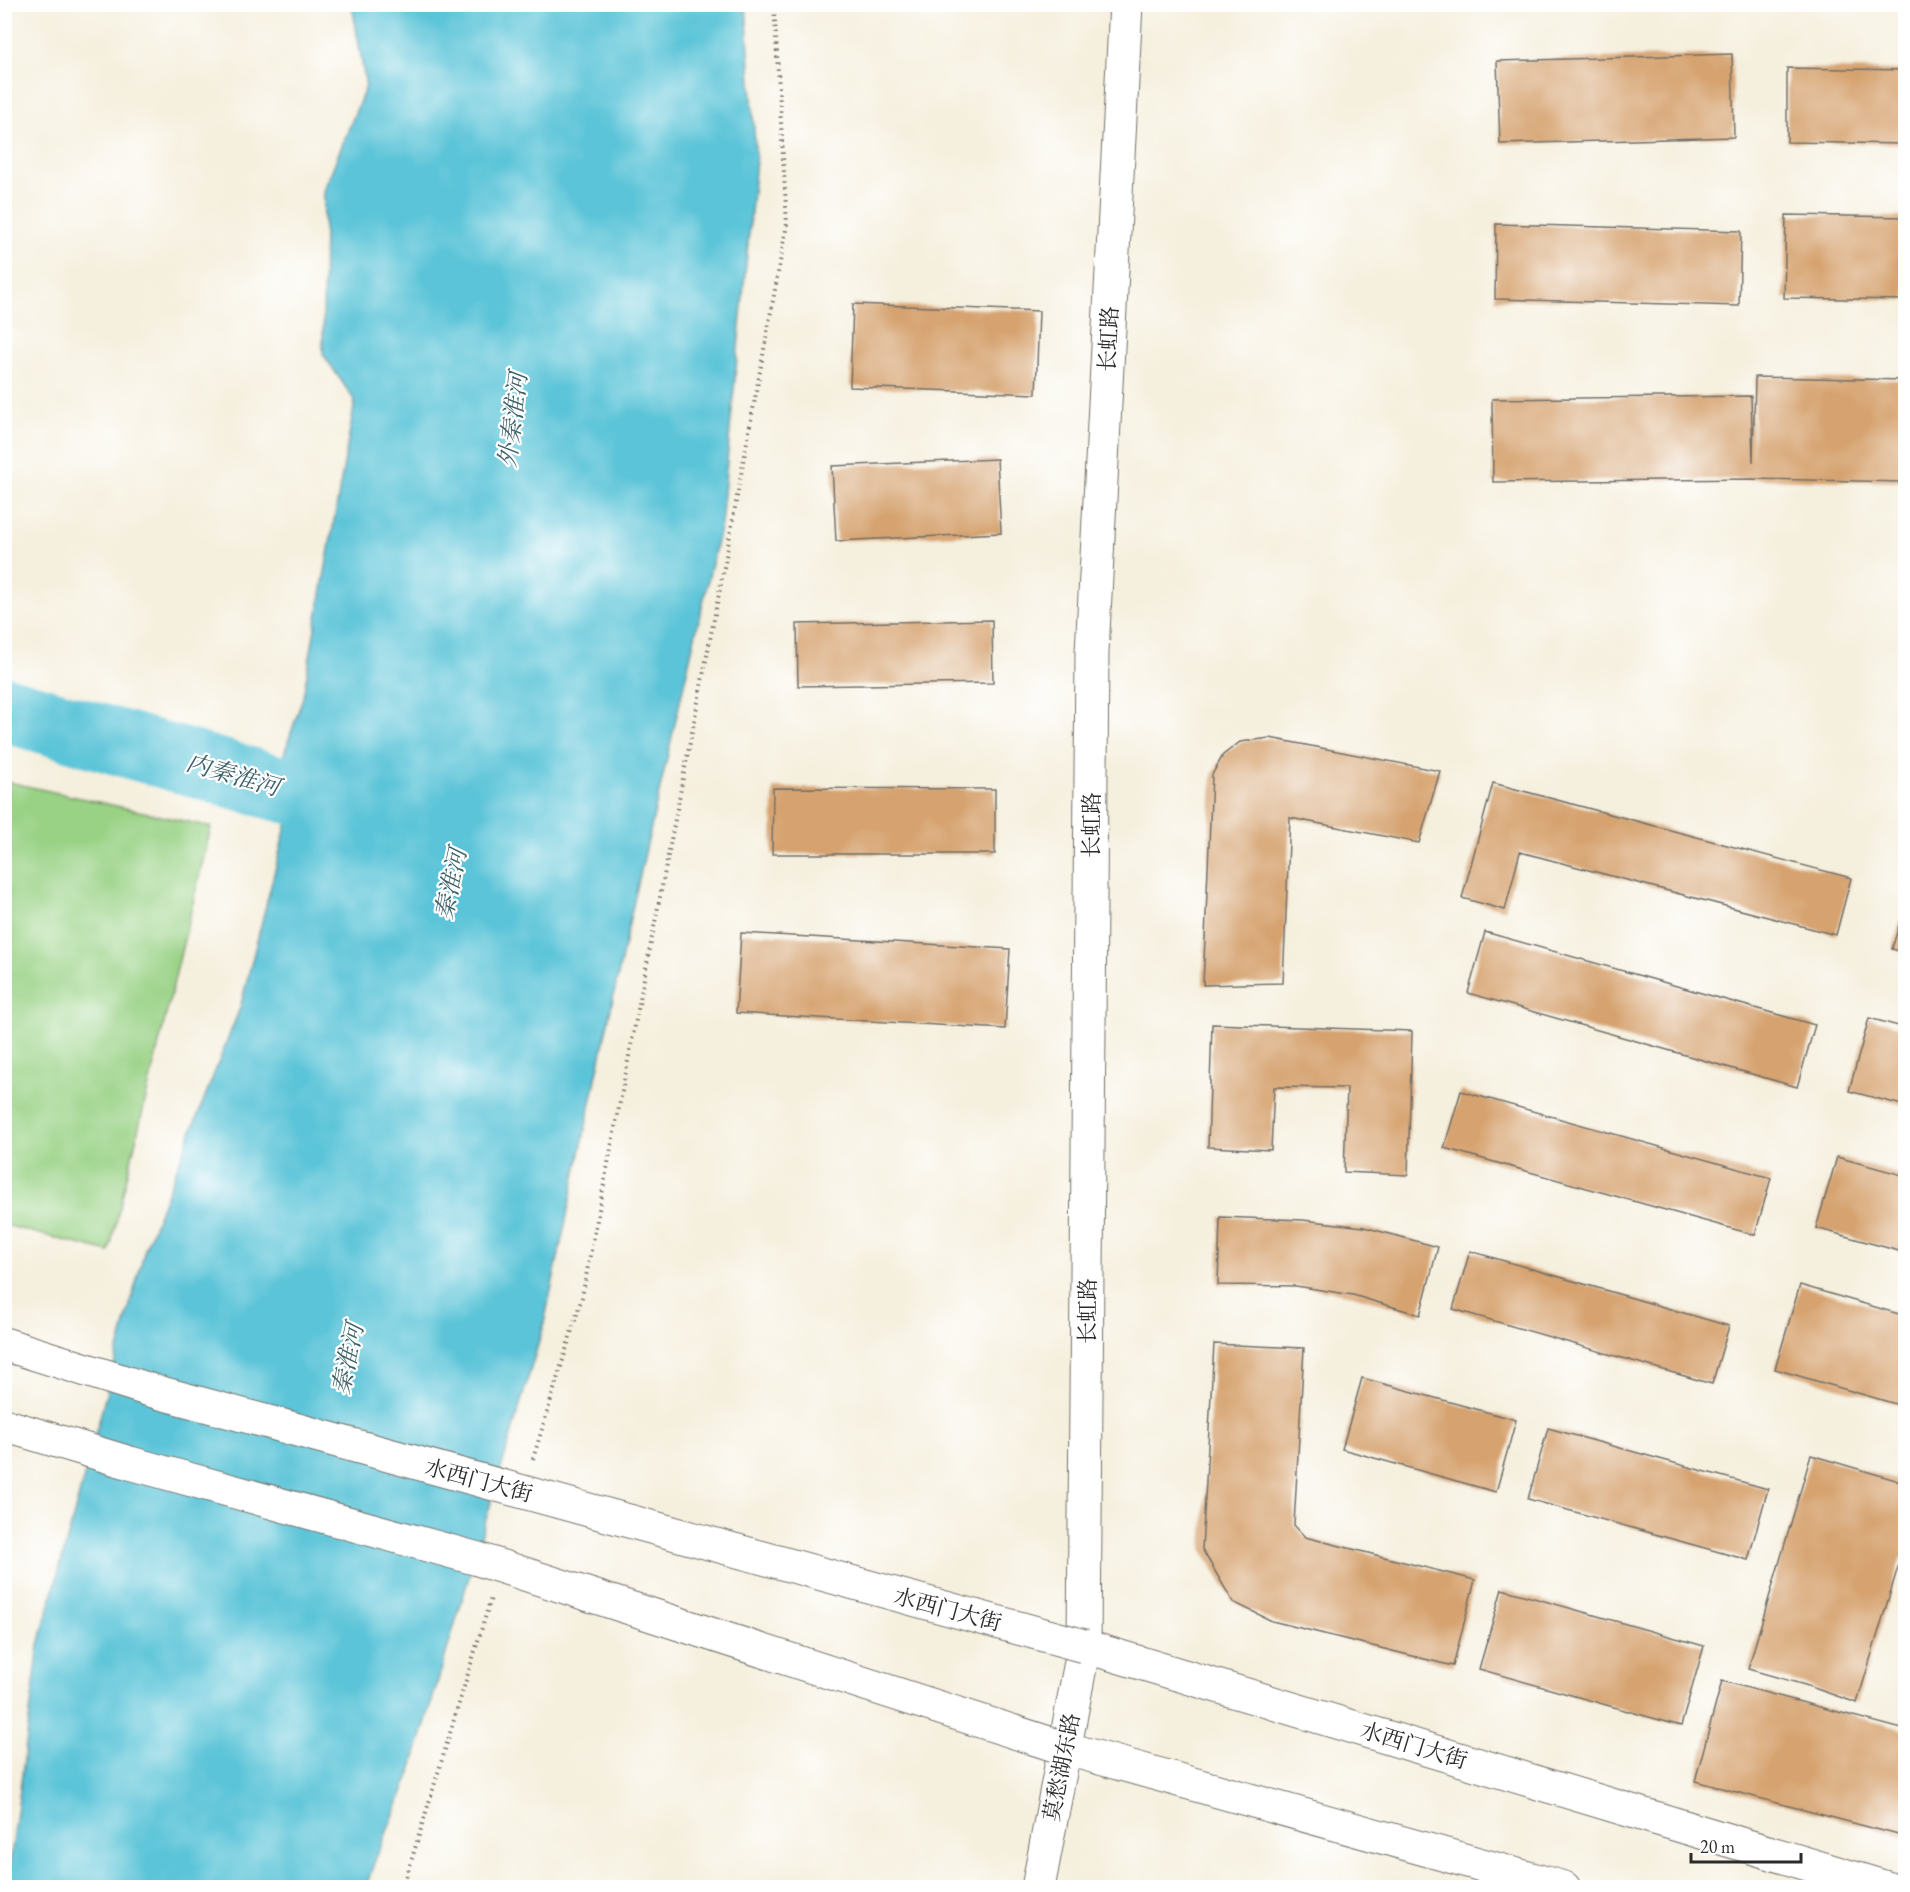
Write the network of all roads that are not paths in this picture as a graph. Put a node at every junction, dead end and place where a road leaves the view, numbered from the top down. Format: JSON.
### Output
{"nodes":[{"id":1,"x":1126,"y":4,"type":"edge"},
{"id":2,"x":4,"y":1344,"type":"edge"},
{"id":3,"x":4,"y":1425,"type":"edge"},
{"id":4,"x":1084,"y":1646,"type":"junction"},
{"id":5,"x":1064,"y":1748,"type":"junction"},
{"id":6,"x":1038,"y":1887,"type":"edge"},
{"id":7,"x":1564,"y":1887,"type":"edge"},
{"id":8,"x":1887,"y":1887,"type":"edge"}],
"edges":[{"from":1,"to":4,"type":"main road","name":"长虹路"},
{"from":2,"to":4,"type":"main road","name":"水西门大街","bridge":true},
{"from":3,"to":5,"type":"main road","bridge":true},
{"from":4,"to":5,"type":"main road","name":"莫愁湖东路"},
{"from":4,"to":8,"type":"main road","name":"水西门大街"},
{"from":5,"to":6,"type":"main road","name":"莫愁湖东路"},
{"from":5,"to":7,"type":"main road"}]}
